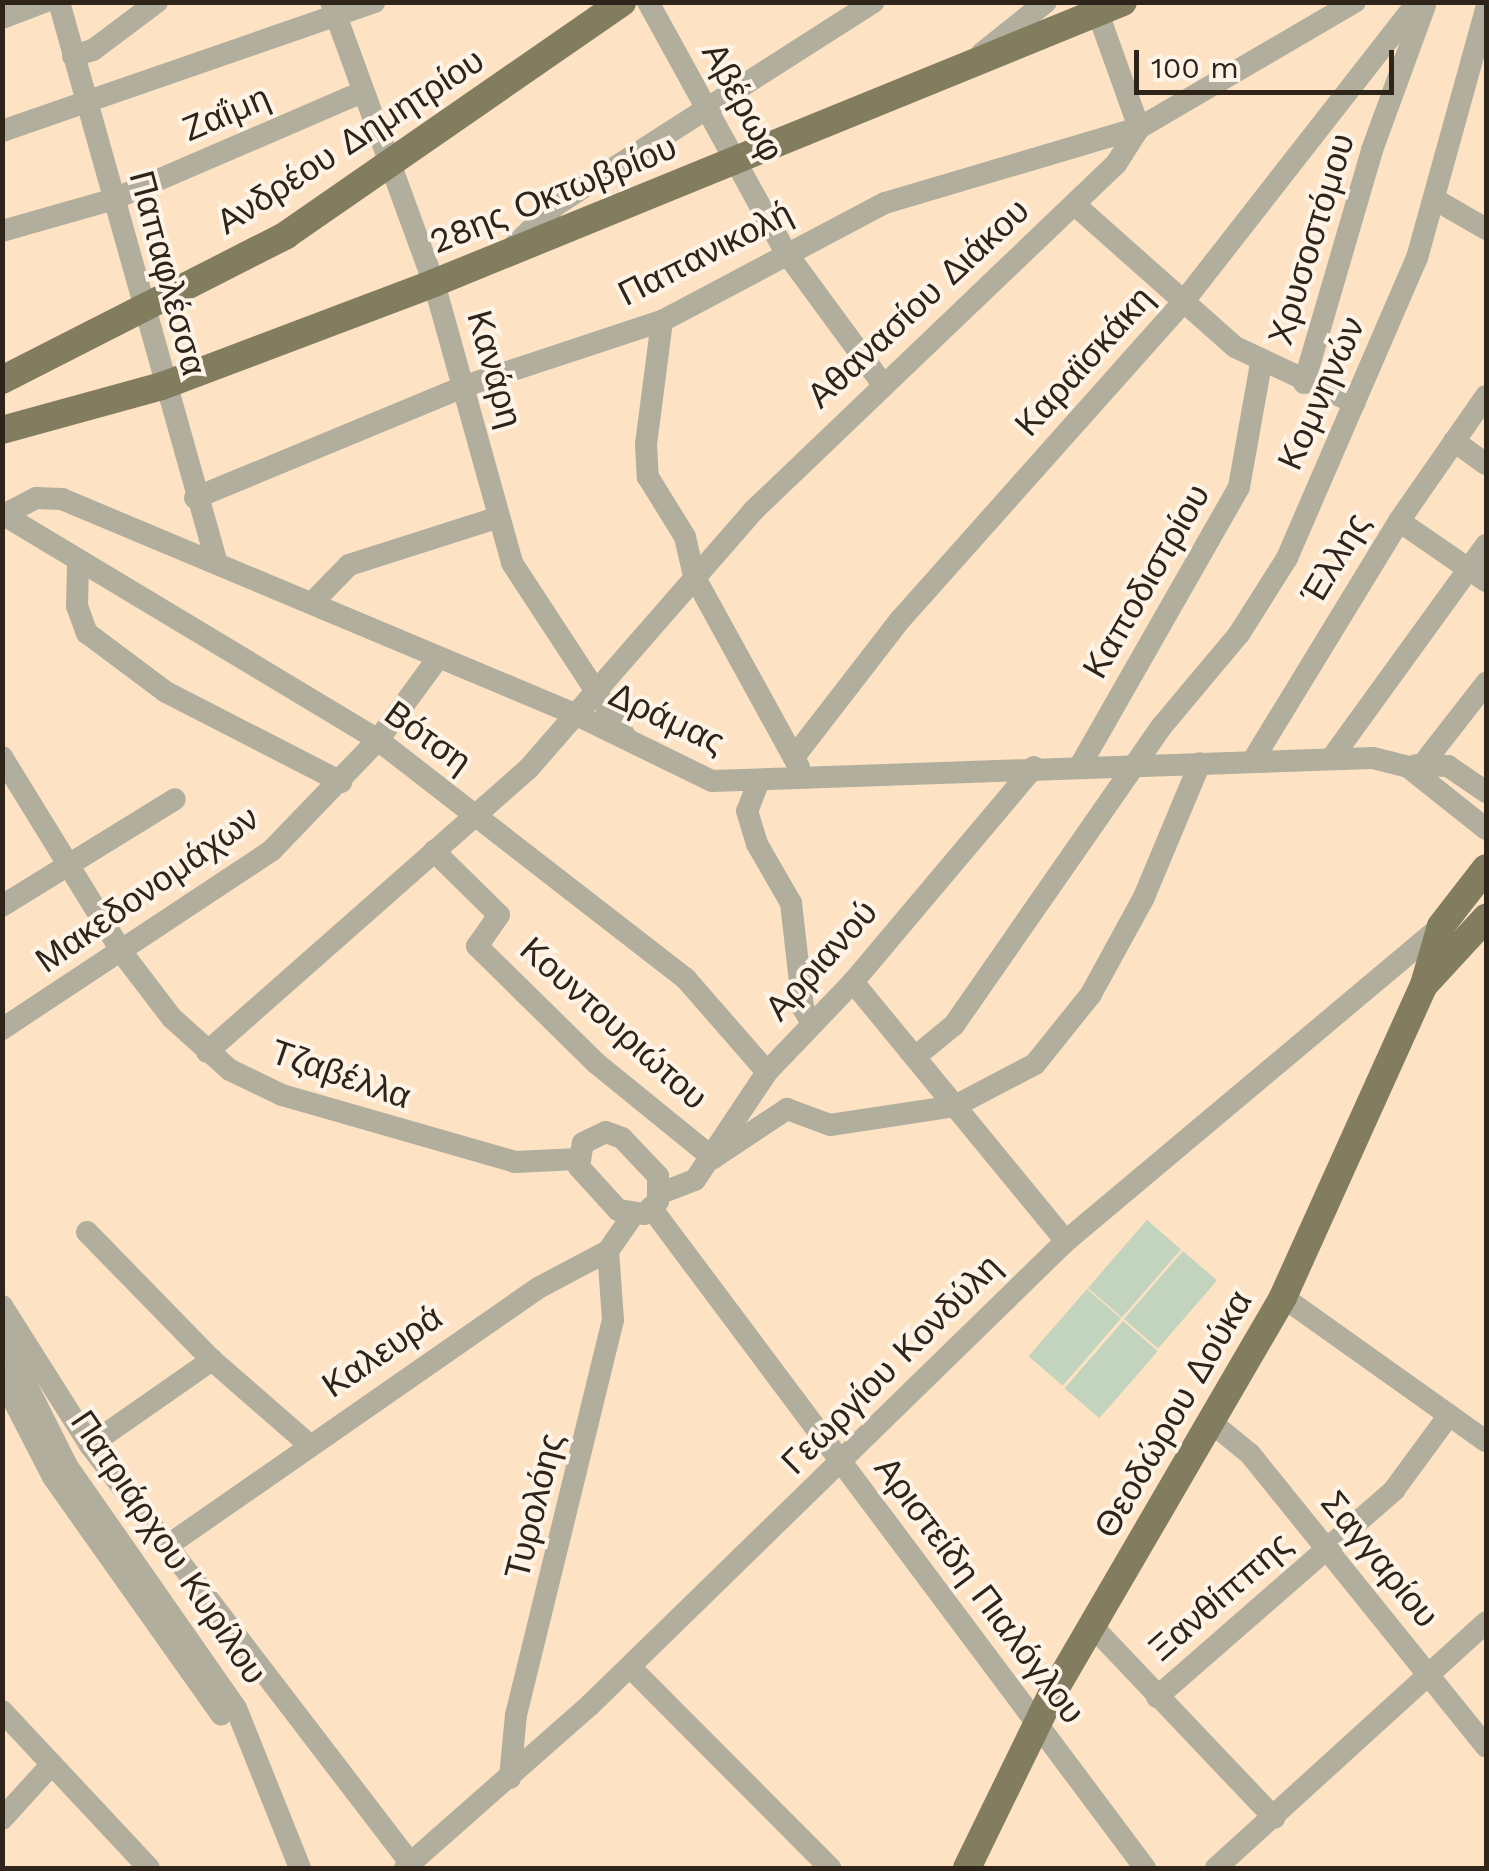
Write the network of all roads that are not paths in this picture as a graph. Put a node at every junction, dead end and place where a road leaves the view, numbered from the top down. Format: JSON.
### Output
{"nodes":[{"id":1,"x":44,"y":2,"type":"edge"},
{"id":2,"x":59,"y":2,"type":"edge"},
{"id":3,"x":157,"y":2,"type":"edge"},
{"id":4,"x":374,"y":2,"type":"edge"},
{"id":5,"x":622,"y":2,"type":"edge"},
{"id":6,"x":648,"y":2,"type":"edge"},
{"id":7,"x":874,"y":2,"type":"edge"},
{"id":8,"x":1046,"y":2,"type":"edge"},
{"id":9,"x":1355,"y":2,"type":"edge"},
{"id":10,"x":1422,"y":2,"type":"edge"},
{"id":11,"x":1105,"y":6,"type":"edge"},
{"id":12,"x":333,"y":10,"type":"edge"},
{"id":13,"x":1486,"y":10,"type":"edge"},
{"id":14,"x":2,"y":18,"type":"edge"},
{"id":15,"x":73,"y":56,"type":"junction"},
{"id":16,"x":966,"y":66,"type":"junction"},
{"id":17,"x":362,"y":92,"type":"junction"},
{"id":18,"x":85,"y":103,"type":"junction"},
{"id":19,"x":709,"y":112,"type":"junction"},
{"id":20,"x":1138,"y":128,"type":"junction"},
{"id":21,"x":2,"y":131,"type":"edge"},
{"id":22,"x":736,"y":160,"type":"junction"},
{"id":23,"x":390,"y":165,"type":"junction"},
{"id":24,"x":114,"y":199,"type":"junction"},
{"id":25,"x":1436,"y":200,"type":"junction"},
{"id":26,"x":1074,"y":204,"type":"junction"},
{"id":27,"x":1486,"y":229,"type":"edge"},
{"id":28,"x":2,"y":231,"type":"edge"},
{"id":29,"x":785,"y":250,"type":"junction"},
{"id":30,"x":508,"y":252,"type":"junction"},
{"id":31,"x":434,"y":283,"type":"junction"},
{"id":32,"x":1184,"y":302,"type":"junction"},
{"id":33,"x":142,"y":310,"type":"junction"},
{"id":34,"x":662,"y":321,"type":"junction"},
{"id":35,"x":1262,"y":363,"type":"junction"},
{"id":36,"x":2,"y":380,"type":"edge"},
{"id":37,"x":882,"y":383,"type":"junction"},
{"id":38,"x":1304,"y":383,"type":"junction"},
{"id":39,"x":162,"y":386,"type":"junction"},
{"id":40,"x":465,"y":386,"type":"junction"},
{"id":41,"x":1486,"y":396,"type":"edge"},
{"id":42,"x":1355,"y":403,"type":"junction"},
{"id":43,"x":2,"y":430,"type":"edge"},
{"id":44,"x":1454,"y":441,"type":"junction"},
{"id":45,"x":1486,"y":464,"type":"edge"},
{"id":46,"x":195,"y":498,"type":"junction"},
{"id":47,"x":3,"y":516,"type":"edge"},
{"id":48,"x":500,"y":518,"type":"junction"},
{"id":49,"x":1399,"y":520,"type":"junction"},
{"id":50,"x":1486,"y":545,"type":"edge"},
{"id":51,"x":216,"y":560,"type":"junction"},
{"id":52,"x":78,"y":564,"type":"junction"},
{"id":53,"x":1478,"y":575,"type":"edge"},
{"id":54,"x":694,"y":576,"type":"junction"},
{"id":55,"x":314,"y":601,"type":"junction"},
{"id":56,"x":438,"y":658,"type":"junction"},
{"id":57,"x":1486,"y":683,"type":"edge"},
{"id":58,"x":596,"y":692,"type":"junction"},
{"id":59,"x":577,"y":715,"type":"junction"},
{"id":60,"x":625,"y":736,"type":"junction"},
{"id":61,"x":378,"y":740,"type":"junction"},
{"id":62,"x":2,"y":757,"type":"edge"},
{"id":63,"x":1330,"y":759,"type":"junction"},
{"id":64,"x":1200,"y":762,"type":"junction"},
{"id":65,"x":1252,"y":762,"type":"junction"},
{"id":66,"x":1136,"y":764,"type":"junction"},
{"id":67,"x":1080,"y":766,"type":"junction"},
{"id":68,"x":1415,"y":766,"type":"junction"},
{"id":69,"x":799,"y":767,"type":"junction"},
{"id":70,"x":1034,"y":767,"type":"junction"},
{"id":71,"x":712,"y":781,"type":"junction"},
{"id":72,"x":341,"y":782,"type":"junction"},
{"id":73,"x":758,"y":783,"type":"junction"},
{"id":74,"x":1486,"y":792,"type":"edge"},
{"id":75,"x":175,"y":800,"type":"dead end"},
{"id":76,"x":747,"y":811,"type":"junction"},
{"id":77,"x":476,"y":815,"type":"junction"},
{"id":78,"x":1486,"y":829,"type":"edge"},
{"id":79,"x":434,"y":851,"type":"junction"},
{"id":80,"x":1486,"y":868,"type":"edge"},
{"id":81,"x":71,"y":870,"type":"junction"},
{"id":82,"x":2,"y":906,"type":"edge"},
{"id":83,"x":1441,"y":926,"type":"junction"},
{"id":84,"x":1483,"y":929,"type":"edge"},
{"id":85,"x":123,"y":954,"type":"junction"},
{"id":86,"x":852,"y":982,"type":"junction"},
{"id":87,"x":1424,"y":985,"type":"junction"},
{"id":88,"x":812,"y":1022,"type":"junction"},
{"id":89,"x":2,"y":1029,"type":"edge"},
{"id":90,"x":207,"y":1052,"type":"junction"},
{"id":91,"x":915,"y":1057,"type":"junction"},
{"id":92,"x":767,"y":1072,"type":"junction"},
{"id":93,"x":955,"y":1106,"type":"junction"},
{"id":94,"x":578,"y":1158,"type":"junction"},
{"id":95,"x":713,"y":1158,"type":"junction"},
{"id":96,"x":649,"y":1205,"type":"junction"},
{"id":97,"x":87,"y":1232,"type":"dead end"},
{"id":98,"x":1066,"y":1240,"type":"junction"},
{"id":99,"x":608,"y":1251,"type":"junction"},
{"id":100,"x":1283,"y":1297,"type":"junction"},
{"id":101,"x":2,"y":1306,"type":"edge"},
{"id":102,"x":2,"y":1336,"type":"edge"},
{"id":103,"x":212,"y":1360,"type":"junction"},
{"id":104,"x":2,"y":1378,"type":"edge"},
{"id":105,"x":1449,"y":1415,"type":"junction"},
{"id":106,"x":1212,"y":1423,"type":"junction"},
{"id":107,"x":1486,"y":1441,"type":"edge"},
{"id":108,"x":307,"y":1442,"type":"junction"},
{"id":109,"x":90,"y":1445,"type":"junction"},
{"id":110,"x":841,"y":1462,"type":"junction"},
{"id":111,"x":93,"y":1522,"type":"junction"},
{"id":112,"x":167,"y":1546,"type":"junction"},
{"id":113,"x":1328,"y":1550,"type":"junction"},
{"id":114,"x":1486,"y":1622,"type":"edge"},
{"id":115,"x":1094,"y":1628,"type":"junction"},
{"id":116,"x":630,"y":1667,"type":"junction"},
{"id":117,"x":1429,"y":1675,"type":"junction"},
{"id":118,"x":1158,"y":1696,"type":"junction"},
{"id":119,"x":2,"y":1711,"type":"edge"},
{"id":120,"x":1038,"y":1725,"type":"junction"},
{"id":121,"x":1486,"y":1747,"type":"edge"},
{"id":122,"x":52,"y":1764,"type":"junction"},
{"id":123,"x":510,"y":1778,"type":"junction"},
{"id":124,"x":1274,"y":1818,"type":"junction"},
{"id":125,"x":2,"y":1819,"type":"edge"},
{"id":126,"x":408,"y":1866,"type":"edge"},
{"id":127,"x":149,"y":1868,"type":"edge"},
{"id":128,"x":300,"y":1868,"type":"edge"},
{"id":129,"x":830,"y":1868,"type":"edge"},
{"id":130,"x":967,"y":1868,"type":"edge"},
{"id":131,"x":1145,"y":1868,"type":"edge"},
{"id":132,"x":1216,"y":1868,"type":"edge"}],
"edges":[{"from":1,"to":14,"type":"street"},
{"from":2,"to":15,"type":"street","name":"Παπαφλέσσα"},
{"from":3,"to":15,"type":"street"},
{"from":4,"to":12,"type":"street"},
{"from":5,"to":23,"type":"main road","name":"Ανδρέου Δημητρίου"},
{"from":6,"to":19,"type":"street","name":"Αβέρωφ"},
{"from":7,"to":19,"type":"street"},
{"from":8,"to":16,"type":"street"},
{"from":9,"to":20,"type":"street","name":"Αθανασίου Διάκου"},
{"from":10,"to":32,"type":"street","name":"Καραϊσκάκη"},
{"from":10,"to":38,"type":"street","name":"Χρυσοστόμου"},
{"from":11,"to":16,"type":"main road","name":"28ης Οκτωβρίου"},
{"from":11,"to":20,"type":"street"},
{"from":12,"to":17,"type":"street","name":"Κανάρη"},
{"from":12,"to":18,"type":"street"},
{"from":13,"to":25,"type":"street","name":"Κομνηνών"},
{"from":15,"to":18,"type":"street","name":"Παπαφλέσσα"},
{"from":16,"to":22,"type":"main road","name":"28ης Οκτωβρίου"},
{"from":17,"to":23,"type":"street","name":"Κανάρη"},
{"from":17,"to":24,"type":"street","name":"Ζαΐμη"},
{"from":18,"to":21,"type":"street"},
{"from":18,"to":24,"type":"street","name":"Παπαφλέσσα"},
{"from":19,"to":22,"type":"street","name":"Αβέρωφ"},
{"from":19,"to":30,"type":"street"},
{"from":20,"to":26,"type":"street","name":"Αθανασίου Διάκου"},
{"from":20,"to":29,"type":"street","name":"Παπανικολή"},
{"from":22,"to":29,"type":"street","name":"Αβέρωφ"},
{"from":22,"to":30,"type":"main road","name":"28ης Οκτωβρίου"},
{"from":23,"to":31,"type":"street","name":"Κανάρη"},
{"from":23,"to":33,"type":"main road","name":"Ανδρέου Δημητρίου"},
{"from":24,"to":28,"type":"street","name":"Ζαΐμη"},
{"from":24,"to":33,"type":"street","name":"Παπαφλέσσα"},
{"from":25,"to":27,"type":"street"},
{"from":25,"to":42,"type":"street","name":"Κομνηνών"},
{"from":26,"to":32,"type":"street"},
{"from":26,"to":37,"type":"street","name":"Αθανασίου Διάκου"},
{"from":29,"to":34,"type":"street","name":"Παπανικολή"},
{"from":29,"to":37,"type":"street","name":"Αβέρωφ"},
{"from":30,"to":31,"type":"main road","name":"28ης Οκτωβρίου"},
{"from":31,"to":39,"type":"main road","name":"28ης Οκτωβρίου"},
{"from":31,"to":40,"type":"street","name":"Κανάρη"},
{"from":32,"to":35,"type":"street"},
{"from":32,"to":69,"type":"street","name":"Καραϊσκάκη"},
{"from":33,"to":36,"type":"main road","name":"Ανδρέου Δημητρίου"},
{"from":33,"to":39,"type":"street","name":"Παπαφλέσσα"},
{"from":34,"to":40,"type":"street","name":"Παπανικολή"},
{"from":34,"to":54,"type":"street"},
{"from":35,"to":38,"type":"street"},
{"from":35,"to":67,"type":"street","name":"Καποδιστρίου"},
{"from":37,"to":54,"type":"street","name":"Αθανασίου Διάκου"},
{"from":38,"to":42,"type":"street"},
{"from":39,"to":43,"type":"main road","name":"28ης Οκτωβρίου"},
{"from":39,"to":46,"type":"street","name":"Παπαφλέσσα"},
{"from":40,"to":46,"type":"street","name":"Παπανικολή"},
{"from":40,"to":48,"type":"street","name":"Κανάρη"},
{"from":41,"to":44,"type":"street","name":"Έλλης"},
{"from":42,"to":66,"type":"street","name":"Κομνηνών"},
{"from":44,"to":45,"type":"street"},
{"from":44,"to":49,"type":"street","name":"Έλλης"},
{"from":46,"to":51,"type":"street","name":"Παπαφλέσσα"},
{"from":47,"to":51,"type":"street","name":"Δράμας"},
{"from":47,"to":52,"type":"street","name":"Βότση"},
{"from":48,"to":55,"type":"street"},
{"from":48,"to":58,"type":"street","name":"Κανάρη"},
{"from":49,"to":53,"type":"street"},
{"from":49,"to":65,"type":"street","name":"Έλλης"},
{"from":50,"to":53,"type":"street"},
{"from":51,"to":55,"type":"street","name":"Δράμας"},
{"from":52,"to":61,"type":"street","name":"Βότση"},
{"from":52,"to":72,"type":"street"},
{"from":53,"to":63,"type":"street"},
{"from":54,"to":58,"type":"street","name":"Αθανασίου Διάκου"},
{"from":54,"to":69,"type":"street"},
{"from":55,"to":56,"type":"street","name":"Δράμας"},
{"from":56,"to":59,"type":"street","name":"Δράμας"},
{"from":56,"to":61,"type":"street","name":"Μακεδονομάχων"},
{"from":57,"to":68,"type":"street"},
{"from":58,"to":59,"type":"street","name":"Αθανασίου Διάκου"},
{"from":58,"to":60,"type":"street","name":"Κανάρη"},
{"from":59,"to":60,"type":"street","name":"Δράμας"},
{"from":59,"to":77,"type":"street"},
{"from":60,"to":71,"type":"street","name":"Δράμας"},
{"from":61,"to":72,"type":"street","name":"Μακεδονομάχων"},
{"from":61,"to":77,"type":"street","name":"Βότση"},
{"from":62,"to":81,"type":"street","name":"Τζαβέλλα"},
{"from":63,"to":65,"type":"street","name":"Δράμας"},
{"from":63,"to":68,"type":"street","name":"Δράμας"},
{"from":64,"to":65,"type":"street","name":"Δράμας"},
{"from":64,"to":66,"type":"street","name":"Δράμας"},
{"from":64,"to":93,"type":"street"},
{"from":66,"to":67,"type":"street","name":"Δράμας"},
{"from":66,"to":91,"type":"street","name":"Κομνηνών"},
{"from":67,"to":70,"type":"street","name":"Δράμας"},
{"from":68,"to":74,"type":"street","name":"Δράμας"},
{"from":68,"to":78,"type":"street"},
{"from":69,"to":70,"type":"street","name":"Δράμας"},
{"from":69,"to":73,"type":"street","name":"Δράμας"},
{"from":70,"to":86,"type":"street","name":"Αρριανού"},
{"from":71,"to":73,"type":"street","name":"Δράμας"},
{"from":71,"to":76,"type":"street"},
{"from":72,"to":85,"type":"street","name":"Μακεδονομάχων"},
{"from":73,"to":76,"type":"street"},
{"from":75,"to":81,"type":"street"},
{"from":76,"to":88,"type":"street"},
{"from":77,"to":79,"type":"street"},
{"from":77,"to":92,"type":"street","name":"Βότση"},
{"from":79,"to":90,"type":"street"},
{"from":79,"to":95,"type":"street","name":"Κουντουριώτου"},
{"from":80,"to":83,"type":"main road","name":"Θεοδώρου Δούκα"},
{"from":81,"to":82,"type":"street"},
{"from":81,"to":85,"type":"street","name":"Τζαβέλλα"},
{"from":83,"to":87,"type":"main road","name":"Θεοδώρου Δούκα"},
{"from":83,"to":98,"type":"street","name":"Γεωργίου Κονδύλη"},
{"from":84,"to":87,"type":"main road","name":"Θεοδώρου Δούκα"},
{"from":85,"to":89,"type":"street","name":"Μακεδονομάχων"},
{"from":85,"to":90,"type":"street","name":"Τζαβέλλα"},
{"from":86,"to":88,"type":"street","name":"Αρριανού"},
{"from":86,"to":91,"type":"street"},
{"from":87,"to":100,"type":"main road","name":"Θεοδώρου Δούκα"},
{"from":88,"to":92,"type":"street","name":"Αρριανού"},
{"from":90,"to":94,"type":"street","name":"Τζαβέλλα"},
{"from":91,"to":93,"type":"street"},
{"from":92,"to":95,"type":"street","name":"Αρριανού"},
{"from":93,"to":95,"type":"street"},
{"from":93,"to":98,"type":"street"},
{"from":94,"to":96,"type":"street"},
{"from":94,"to":96,"type":"street"},
{"from":95,"to":96,"type":"street","name":"Αρριανού"},
{"from":96,"to":99,"type":"street","name":"Καλευρά"},
{"from":96,"to":110,"type":"street","name":"Αριστείδη Πιαλόγλου"},
{"from":97,"to":103,"type":"street"},
{"from":98,"to":110,"type":"street","name":"Γεωργίου Κονδύλη"},
{"from":99,"to":108,"type":"street","name":"Καλευρά"},
{"from":99,"to":123,"type":"street","name":"Τυρολόης"},
{"from":100,"to":105,"type":"street"},
{"from":100,"to":106,"type":"main road","name":"Θεοδώρου Δούκα"},
{"from":101,"to":109,"type":"street"},
{"from":102,"to":111,"type":"street","name":"Πατριάρχου Κυρίλου"},
{"from":103,"to":108,"type":"street"},
{"from":103,"to":109,"type":"street"},
{"from":104,"to":111,"type":"street","name":"Πατριάρχου Κυρίλου"},
{"from":105,"to":107,"type":"street"},
{"from":105,"to":113,"type":"street","name":"Ξανθίππης"},
{"from":106,"to":113,"type":"street","name":"Σαγγαρίου"},
{"from":106,"to":115,"type":"main road","name":"Θεοδώρου Δούκα"},
{"from":108,"to":112,"type":"street","name":"Καλευρά"},
{"from":109,"to":112,"type":"street"},
{"from":110,"to":116,"type":"street","name":"Γεωργίου Κονδύλη"},
{"from":110,"to":120,"type":"street","name":"Αριστείδη Πιαλόγλου"},
{"from":111,"to":128,"type":"street","name":"Πατριάρχου Κυρίλου"},
{"from":112,"to":126,"type":"street"},
{"from":113,"to":117,"type":"street","name":"Σαγγαρίου"},
{"from":113,"to":118,"type":"street","name":"Ξανθίππης"},
{"from":114,"to":117,"type":"street"},
{"from":115,"to":118,"type":"street"},
{"from":115,"to":120,"type":"main road","name":"Θεοδώρου Δούκα"},
{"from":116,"to":123,"type":"street","name":"Γεωργίου Κονδύλη"},
{"from":116,"to":129,"type":"street"},
{"from":117,"to":121,"type":"street","name":"Σαγγαρίου"},
{"from":117,"to":124,"type":"street"},
{"from":118,"to":124,"type":"street"},
{"from":119,"to":122,"type":"street"},
{"from":120,"to":130,"type":"main road","name":"Θεοδώρου Δούκα"},
{"from":120,"to":131,"type":"street","name":"Αριστείδη Πιαλόγλου"},
{"from":122,"to":125,"type":"street"},
{"from":122,"to":127,"type":"street"},
{"from":123,"to":126,"type":"street","name":"Γεωργίου Κονδύλη"},
{"from":124,"to":132,"type":"street"}]}
